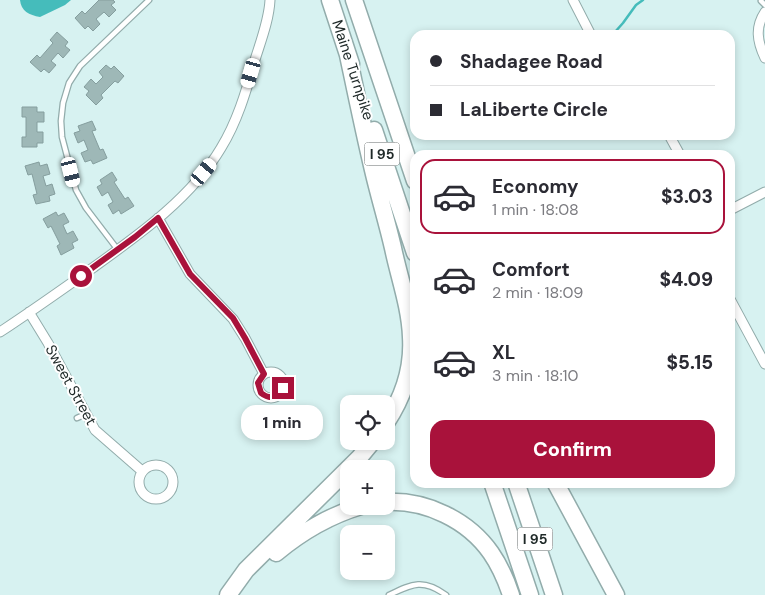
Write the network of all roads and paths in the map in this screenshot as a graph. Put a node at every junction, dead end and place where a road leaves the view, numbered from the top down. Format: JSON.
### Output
{"nodes":[{"id":1,"x":149,"y":0,"type":"edge"},
{"id":2,"x":270,"y":0,"type":"edge"},
{"id":3,"x":330,"y":0,"type":"edge"},
{"id":4,"x":354,"y":0,"type":"edge"},
{"id":5,"x":573,"y":0,"type":"edge"},
{"id":6,"x":760,"y":1,"type":"edge"},
{"id":7,"x":765,"y":5,"type":"edge"},
{"id":8,"x":765,"y":12,"type":"edge"},
{"id":9,"x":588,"y":30,"type":"edge"},
{"id":10,"x":348,"y":55,"type":"junction"},
{"id":11,"x":765,"y":58,"type":"edge"},
{"id":12,"x":410,"y":166,"type":"edge"},
{"id":13,"x":765,"y":192,"type":"edge"},
{"id":14,"x":735,"y":207,"type":"edge"},
{"id":15,"x":158,"y":218,"type":"junction"},
{"id":16,"x":410,"y":238,"type":"edge"},
{"id":17,"x":118,"y":250,"type":"junction"},
{"id":18,"x":735,"y":308,"type":"edge"},
{"id":19,"x":29,"y":312,"type":"junction"},
{"id":20,"x":410,"y":325,"type":"edge"},
{"id":21,"x":0,"y":332,"type":"edge"},
{"id":22,"x":765,"y":364,"type":"edge"},
{"id":23,"x":410,"y":370,"type":"edge"},
{"id":24,"x":264,"y":374,"type":"dead end"},
{"id":25,"x":395,"y":408,"type":"edge"},
{"id":26,"x":366,"y":450,"type":"edge"},
{"id":27,"x":142,"y":471,"type":"dead end"},
{"id":28,"x":494,"y":488,"type":"edge"},
{"id":29,"x":518,"y":488,"type":"edge"},
{"id":30,"x":558,"y":488,"type":"edge"},
{"id":31,"x":395,"y":502,"type":"edge"},
{"id":32,"x":340,"y":515,"type":"edge"},
{"id":33,"x":228,"y":595,"type":"edge"},
{"id":34,"x":237,"y":595,"type":"edge"},
{"id":35,"x":389,"y":595,"type":"edge"},
{"id":36,"x":446,"y":595,"type":"edge"},
{"id":37,"x":511,"y":595,"type":"edge"},
{"id":38,"x":530,"y":595,"type":"edge"},
{"id":39,"x":554,"y":595,"type":"edge"},
{"id":40,"x":616,"y":595,"type":"edge"}],
"edges":[{"from":1,"to":17,"type":"lane"},
{"from":2,"to":15,"type":"street"},
{"from":3,"to":10,"type":"highway","name":"Maine Turnpike","number":"I 95"},
{"from":4,"to":12,"type":"highway","name":"Maine Turnpike","number":"I 95"},
{"from":5,"to":9,"type":"street"},
{"from":6,"to":7,"type":"lane"},
{"from":8,"to":11,"type":"street"},
{"from":10,"to":16,"type":"highway","name":"Maine Turnpike","number":"I 95"},
{"from":10,"to":20,"type":"highway"},
{"from":13,"to":14,"type":"street"},
{"from":15,"to":17,"type":"street"},
{"from":15,"to":24,"type":"street"},
{"from":17,"to":19,"type":"street"},
{"from":18,"to":22,"type":"street"},
{"from":19,"to":21,"type":"street"},
{"from":19,"to":27,"type":"street","name":"Sweet Street"},
{"from":23,"to":25,"type":"highway"},
{"from":26,"to":33,"type":"highway"},
{"from":28,"to":38,"type":"highway","number":"I 95"},
{"from":29,"to":39,"type":"highway","number":"I 95"},
{"from":30,"to":40,"type":"highway"},
{"from":31,"to":37,"type":"highway"},
{"from":32,"to":34,"type":"highway"},
{"from":35,"to":36,"type":"lane"}]}
